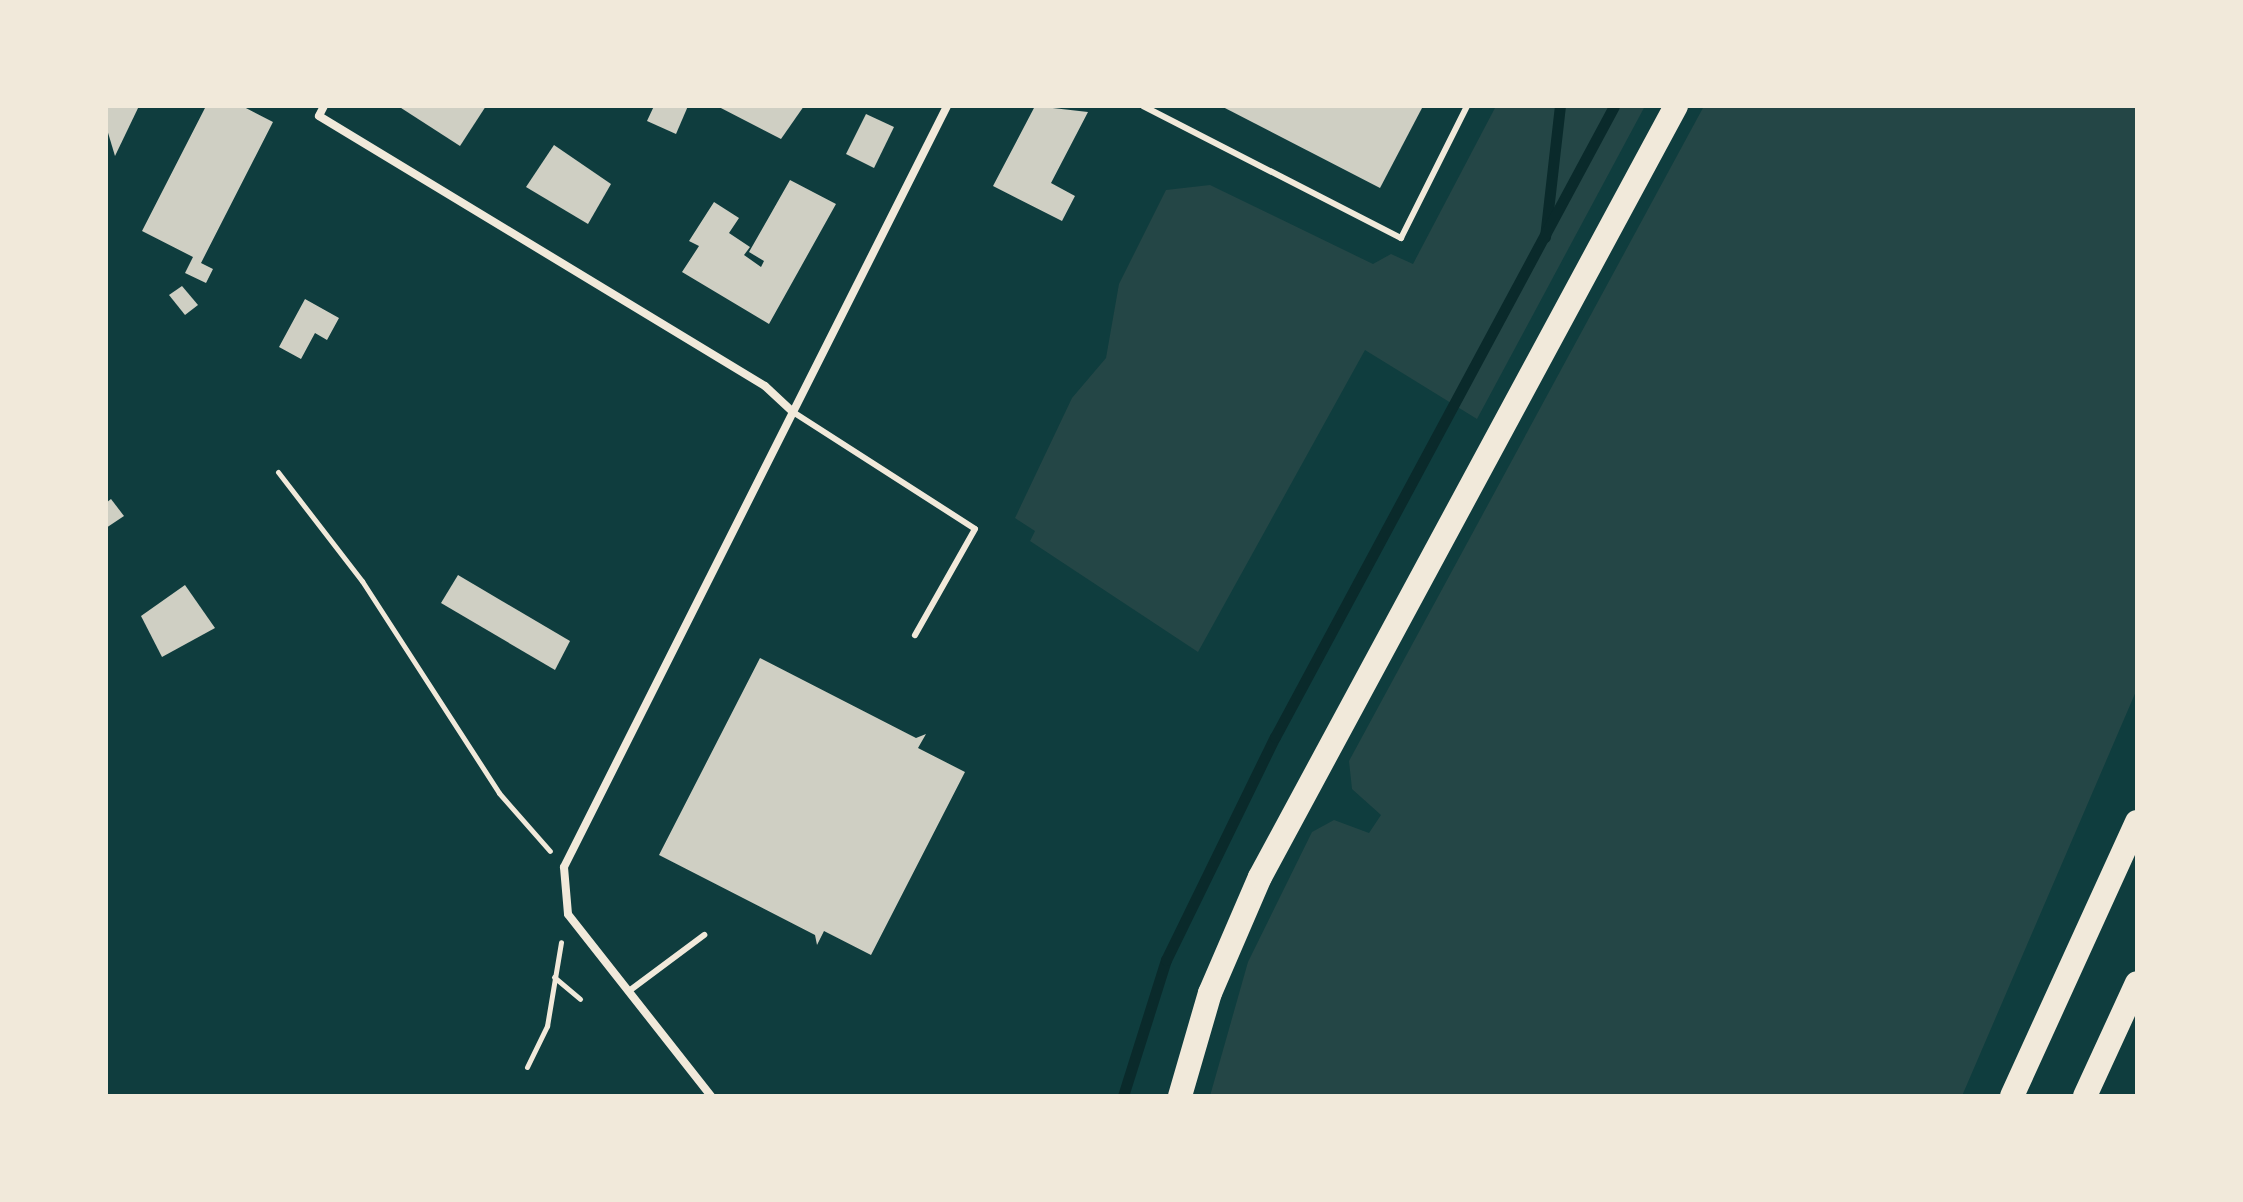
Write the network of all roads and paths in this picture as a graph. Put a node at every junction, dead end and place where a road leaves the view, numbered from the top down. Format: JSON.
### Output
{"nodes":[{"id":1,"x":324,"y":106,"type":"edge"},
{"id":2,"x":947,"y":106,"type":"edge"},
{"id":3,"x":1143,"y":106,"type":"edge"},
{"id":4,"x":1467,"y":106,"type":"edge"},
{"id":5,"x":1676,"y":106,"type":"edge"},
{"id":6,"x":793,"y":412,"type":"junction"},
{"id":7,"x":278,"y":472,"type":"dead end"},
{"id":8,"x":915,"y":635,"type":"dead end"},
{"id":9,"x":2137,"y":822,"type":"edge"},
{"id":10,"x":564,"y":867,"type":"junction"},
{"id":11,"x":568,"y":914,"type":"junction"},
{"id":12,"x":704,"y":935,"type":"dead end"},
{"id":13,"x":554,"y":977,"type":"junction"},
{"id":14,"x":2137,"y":983,"type":"edge"},
{"id":15,"x":629,"y":991,"type":"junction"},
{"id":16,"x":580,"y":999,"type":"dead end"},
{"id":17,"x":527,"y":1067,"type":"dead end"},
{"id":18,"x":1182,"y":1093,"type":"edge"},
{"id":19,"x":711,"y":1096,"type":"edge"},
{"id":20,"x":2012,"y":1096,"type":"edge"},
{"id":21,"x":2085,"y":1096,"type":"edge"}],
"edges":[{"from":1,"to":6,"type":"street"},
{"from":2,"to":6,"type":"street"},
{"from":3,"to":4,"type":"lane"},
{"from":5,"to":18,"type":"highway"},
{"from":6,"to":8,"type":"lane"},
{"from":6,"to":10,"type":"street"},
{"from":7,"to":10,"type":"path"},
{"from":9,"to":20,"type":"highway"},
{"from":10,"to":11,"type":"street"},
{"from":11,"to":13,"type":"path"},
{"from":11,"to":15,"type":"street"},
{"from":12,"to":15,"type":"lane"},
{"from":13,"to":16,"type":"path"},
{"from":13,"to":17,"type":"path"},
{"from":14,"to":21,"type":"highway"},
{"from":15,"to":19,"type":"street"}]}
